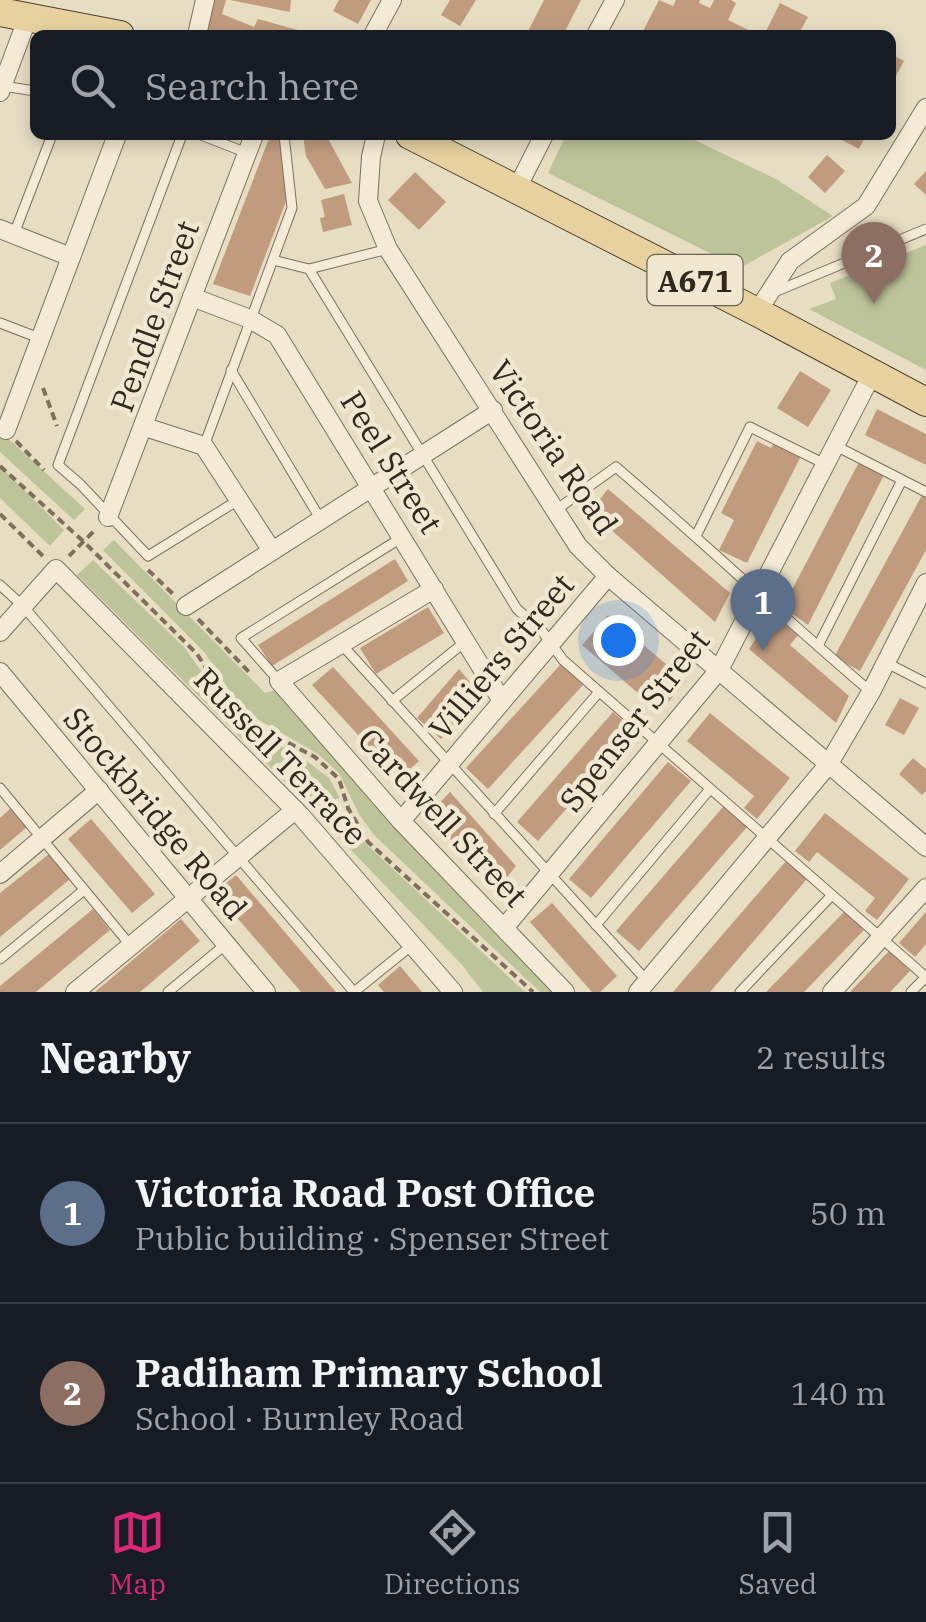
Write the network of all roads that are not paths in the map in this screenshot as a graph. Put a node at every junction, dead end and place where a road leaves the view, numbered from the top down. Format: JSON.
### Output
{"nodes":[{"id":1,"x":204,"y":0,"type":"edge"},
{"id":2,"x":392,"y":0,"type":"edge"},
{"id":3,"x":615,"y":0,"type":"edge"},
{"id":4,"x":0,"y":12,"type":"edge"},
{"id":5,"x":28,"y":17,"type":"junction"},
{"id":6,"x":94,"y":30,"type":"edge"},
{"id":7,"x":198,"y":30,"type":"edge"},
{"id":8,"x":376,"y":30,"type":"edge"},
{"id":9,"x":599,"y":30,"type":"edge"},
{"id":10,"x":1,"y":88,"type":"edge"},
{"id":11,"x":30,"y":91,"type":"edge"},
{"id":12,"x":924,"y":117,"type":"edge"},
{"id":13,"x":50,"y":140,"type":"edge"},
{"id":14,"x":115,"y":140,"type":"edge"},
{"id":15,"x":180,"y":140,"type":"edge"},
{"id":16,"x":285,"y":140,"type":"edge"},
{"id":17,"x":375,"y":140,"type":"edge"},
{"id":18,"x":420,"y":140,"type":"edge"},
{"id":19,"x":541,"y":140,"type":"edge"},
{"id":20,"x":251,"y":144,"type":"edge"},
{"id":21,"x":516,"y":190,"type":"junction"},
{"id":22,"x":926,"y":229,"type":"edge"},
{"id":23,"x":7,"y":231,"type":"edge"},
{"id":24,"x":388,"y":248,"type":"junction"},
{"id":25,"x":71,"y":256,"type":"junction"},
{"id":26,"x":273,"y":260,"type":"junction"},
{"id":27,"x":309,"y":268,"type":"junction"},
{"id":28,"x":192,"y":297,"type":"junction"},
{"id":29,"x":763,"y":303,"type":"junction"},
{"id":30,"x":250,"y":319,"type":"junction"},
{"id":31,"x":0,"y":323,"type":"edge"},
{"id":32,"x":40,"y":338,"type":"junction"},
{"id":33,"x":231,"y":370,"type":"junction"},
{"id":34,"x":872,"y":374,"type":"junction"},
{"id":35,"x":926,"y":402,"type":"edge"},
{"id":36,"x":493,"y":410,"type":"junction"},
{"id":37,"x":144,"y":427,"type":"junction"},
{"id":38,"x":6,"y":430,"type":"dead end"},
{"id":39,"x":204,"y":446,"type":"junction"},
{"id":40,"x":834,"y":446,"type":"junction"},
{"id":41,"x":423,"y":454,"type":"junction"},
{"id":42,"x":825,"y":464,"type":"junction"},
{"id":43,"x":902,"y":480,"type":"junction"},
{"id":44,"x":373,"y":486,"type":"junction"},
{"id":45,"x":926,"y":492,"type":"edge"},
{"id":46,"x":240,"y":499,"type":"junction"},
{"id":47,"x":556,"y":510,"type":"junction"},
{"id":48,"x":108,"y":517,"type":"junction"},
{"id":49,"x":321,"y":520,"type":"junction"},
{"id":50,"x":696,"y":536,"type":"junction"},
{"id":51,"x":402,"y":538,"type":"junction"},
{"id":52,"x":272,"y":551,"type":"junction"},
{"id":53,"x":608,"y":576,"type":"junction"},
{"id":54,"x":0,"y":585,"type":"edge"},
{"id":55,"x":926,"y":585,"type":"edge"},
{"id":56,"x":434,"y":588,"type":"junction"},
{"id":57,"x":758,"y":595,"type":"junction"},
{"id":58,"x":23,"y":606,"type":"junction"},
{"id":59,"x":186,"y":606,"type":"dead end"},
{"id":60,"x":0,"y":632,"type":"edge"},
{"id":61,"x":466,"y":642,"type":"junction"},
{"id":62,"x":550,"y":644,"type":"junction"},
{"id":63,"x":342,"y":646,"type":"junction"},
{"id":64,"x":818,"y":646,"type":"junction"},
{"id":65,"x":886,"y":662,"type":"junction"},
{"id":66,"x":718,"y":670,"type":"junction"},
{"id":67,"x":0,"y":672,"type":"edge"},
{"id":68,"x":279,"y":681,"type":"junction"},
{"id":69,"x":926,"y":683,"type":"edge"},
{"id":70,"x":599,"y":692,"type":"junction"},
{"id":71,"x":872,"y":692,"type":"junction"},
{"id":72,"x":392,"y":701,"type":"junction"},
{"id":73,"x":502,"y":701,"type":"junction"},
{"id":74,"x":658,"y":745,"type":"junction"},
{"id":75,"x":448,"y":764,"type":"junction"},
{"id":76,"x":828,"y":766,"type":"junction"},
{"id":77,"x":710,"y":789,"type":"junction"},
{"id":78,"x":100,"y":790,"type":"junction"},
{"id":79,"x":1,"y":791,"type":"edge"},
{"id":80,"x":294,"y":808,"type":"junction"},
{"id":81,"x":494,"y":814,"type":"junction"},
{"id":82,"x":400,"y":820,"type":"junction"},
{"id":83,"x":42,"y":838,"type":"junction"},
{"id":84,"x":768,"y":839,"type":"junction"},
{"id":85,"x":926,"y":847,"type":"edge"},
{"id":86,"x":239,"y":858,"type":"junction"},
{"id":87,"x":0,"y":874,"type":"edge"},
{"id":88,"x":550,"y":875,"type":"junction"},
{"id":89,"x":926,"y":888,"type":"edge"},
{"id":90,"x":84,"y":890,"type":"junction"},
{"id":91,"x":832,"y":894,"type":"junction"},
{"id":92,"x":187,"y":898,"type":"junction"},
{"id":93,"x":596,"y":925,"type":"junction"},
{"id":94,"x":504,"y":928,"type":"junction"},
{"id":95,"x":882,"y":939,"type":"junction"},
{"id":96,"x":226,"y":944,"type":"junction"},
{"id":97,"x":414,"y":944,"type":"junction"},
{"id":98,"x":131,"y":946,"type":"junction"},
{"id":99,"x":0,"y":959,"type":"edge"},
{"id":100,"x":926,"y":977,"type":"edge"},
{"id":101,"x":643,"y":986,"type":"edge"},
{"id":102,"x":75,"y":992,"type":"edge"},
{"id":103,"x":168,"y":992,"type":"edge"},
{"id":104,"x":266,"y":992,"type":"edge"},
{"id":105,"x":354,"y":992,"type":"edge"},
{"id":106,"x":454,"y":992,"type":"edge"},
{"id":107,"x":565,"y":992,"type":"edge"},
{"id":108,"x":740,"y":992,"type":"edge"},
{"id":109,"x":832,"y":992,"type":"edge"},
{"id":110,"x":911,"y":992,"type":"edge"}],
"edges":[{"from":1,"to":7,"type":"street"},
{"from":2,"to":8,"type":"street"},
{"from":3,"to":9,"type":"street"},
{"from":4,"to":5,"type":"main road"},
{"from":5,"to":6,"type":"main road"},
{"from":5,"to":10,"type":"street"},
{"from":10,"to":11,"type":"lane"},
{"from":12,"to":29,"type":"street"},
{"from":13,"to":23,"type":"lane"},
{"from":14,"to":25,"type":"street"},
{"from":15,"to":48,"type":"lane"},
{"from":16,"to":26,"type":"lane"},
{"from":17,"to":24,"type":"street","name":"Victoria Road"},
{"from":18,"to":21,"type":"main road","number":"A671"},
{"from":19,"to":21,"type":"street"},
{"from":20,"to":28,"type":"street","name":"Pendle Street"},
{"from":21,"to":29,"type":"main road","number":"A671"},
{"from":22,"to":29,"type":"lane"},
{"from":23,"to":25,"type":"street"},
{"from":24,"to":27,"type":"lane"},
{"from":24,"to":36,"type":"street","name":"Victoria Road"},
{"from":25,"to":32,"type":"street"},
{"from":26,"to":27,"type":"lane"},
{"from":26,"to":30,"type":"lane"},
{"from":27,"to":41,"type":"lane"},
{"from":28,"to":30,"type":"street","name":"Peel Street"},
{"from":28,"to":37,"type":"street","name":"Pendle Street"},
{"from":29,"to":34,"type":"main road","number":"A671"},
{"from":30,"to":33,"type":"lane"},
{"from":30,"to":44,"type":"street","name":"Peel Street"},
{"from":31,"to":32,"type":"lane"},
{"from":32,"to":38,"type":"street"},
{"from":33,"to":39,"type":"lane"},
{"from":33,"to":49,"type":"lane"},
{"from":34,"to":35,"type":"main road","number":"A671"},
{"from":34,"to":40,"type":"street","name":"Spenser Street"},
{"from":36,"to":41,"type":"street"},
{"from":36,"to":47,"type":"street","name":"Victoria Road"},
{"from":37,"to":39,"type":"street"},
{"from":37,"to":48,"type":"street","name":"Pendle Street"},
{"from":39,"to":46,"type":"street"},
{"from":40,"to":42,"type":"street","name":"Spenser Street"},
{"from":40,"to":43,"type":"lane"},
{"from":41,"to":44,"type":"street"},
{"from":41,"to":62,"type":"lane"},
{"from":42,"to":50,"type":"lane"},
{"from":42,"to":57,"type":"street","name":"Spenser Street"},
{"from":43,"to":45,"type":"lane"},
{"from":43,"to":64,"type":"lane"},
{"from":44,"to":49,"type":"street"},
{"from":44,"to":51,"type":"street","name":"Peel Street"},
{"from":46,"to":48,"type":"lane"},
{"from":46,"to":52,"type":"street"},
{"from":47,"to":50,"type":"lane"},
{"from":47,"to":53,"type":"street","name":"Victoria Road"},
{"from":49,"to":52,"type":"street"},
{"from":50,"to":57,"type":"lane"},
{"from":51,"to":56,"type":"street","name":"Peel Street"},
{"from":51,"to":68,"type":"lane"},
{"from":52,"to":59,"type":"street"},
{"from":53,"to":62,"type":"street","name":"Villiers Street"},
{"from":53,"to":66,"type":"street","name":"Victoria Road"},
{"from":54,"to":58,"type":"lane"},
{"from":55,"to":65,"type":"street"},
{"from":56,"to":61,"type":"street","name":"Peel Street"},
{"from":56,"to":63,"type":"street"},
{"from":57,"to":64,"type":"lane"},
{"from":57,"to":66,"type":"street","name":"Spenser Street"},
{"from":58,"to":60,"type":"street"},
{"from":58,"to":80,"type":"street","name":"Russell Terrace"},
{"from":58,"to":86,"type":"lane"},
{"from":61,"to":72,"type":"lane"},
{"from":61,"to":73,"type":"street","name":"Peel Street"},
{"from":62,"to":70,"type":"lane"},
{"from":62,"to":73,"type":"street","name":"Villiers Street"},
{"from":63,"to":68,"type":"street"},
{"from":63,"to":72,"type":"lane"},
{"from":64,"to":71,"type":"lane"},
{"from":65,"to":69,"type":"lane"},
{"from":65,"to":71,"type":"street"},
{"from":66,"to":74,"type":"street","name":"Spenser Street"},
{"from":66,"to":76,"type":"street","name":"Victoria Road"},
{"from":67,"to":78,"type":"street","name":"Stockbridge Road"},
{"from":68,"to":82,"type":"street","name":"Cardwell Street"},
{"from":70,"to":74,"type":"lane"},
{"from":70,"to":81,"type":"lane"},
{"from":71,"to":76,"type":"street"},
{"from":72,"to":75,"type":"lane"},
{"from":73,"to":75,"type":"street","name":"Villiers Street"},
{"from":74,"to":77,"type":"lane"},
{"from":74,"to":88,"type":"street","name":"Spenser Street"},
{"from":75,"to":81,"type":"lane"},
{"from":75,"to":82,"type":"street","name":"Villiers Street"},
{"from":76,"to":84,"type":"street"},
{"from":76,"to":85,"type":"street","name":"Victoria Road"},
{"from":77,"to":84,"type":"lane"},
{"from":77,"to":93,"type":"lane"},
{"from":78,"to":83,"type":"street"},
{"from":78,"to":92,"type":"street","name":"Stockbridge Road"},
{"from":79,"to":83,"type":"lane"},
{"from":80,"to":86,"type":"street"},
{"from":80,"to":97,"type":"street","name":"Russell Terrace"},
{"from":81,"to":88,"type":"lane"},
{"from":82,"to":94,"type":"street","name":"Cardwell Street"},
{"from":83,"to":87,"type":"street"},
{"from":83,"to":90,"type":"lane"},
{"from":84,"to":91,"type":"lane"},
{"from":84,"to":101,"type":"street"},
{"from":86,"to":92,"type":"street"},
{"from":86,"to":105,"type":"lane"},
{"from":88,"to":93,"type":"lane"},
{"from":88,"to":94,"type":"street","name":"Spenser Street"},
{"from":89,"to":95,"type":"street"},
{"from":90,"to":98,"type":"lane"},
{"from":90,"to":99,"type":"lane"},
{"from":91,"to":95,"type":"lane"},
{"from":91,"to":108,"type":"lane"},
{"from":92,"to":96,"type":"street","name":"Stockbridge Road"},
{"from":92,"to":98,"type":"street"},
{"from":93,"to":101,"type":"lane"},
{"from":94,"to":107,"type":"street","name":"Cardwell Street"},
{"from":95,"to":100,"type":"lane"},
{"from":95,"to":109,"type":"street"},
{"from":96,"to":103,"type":"lane"},
{"from":96,"to":104,"type":"street","name":"Stockbridge Road"},
{"from":97,"to":105,"type":"lane"},
{"from":97,"to":106,"type":"street","name":"Russell Terrace"},
{"from":98,"to":102,"type":"street"},
{"from":100,"to":110,"type":"lane"}]}
